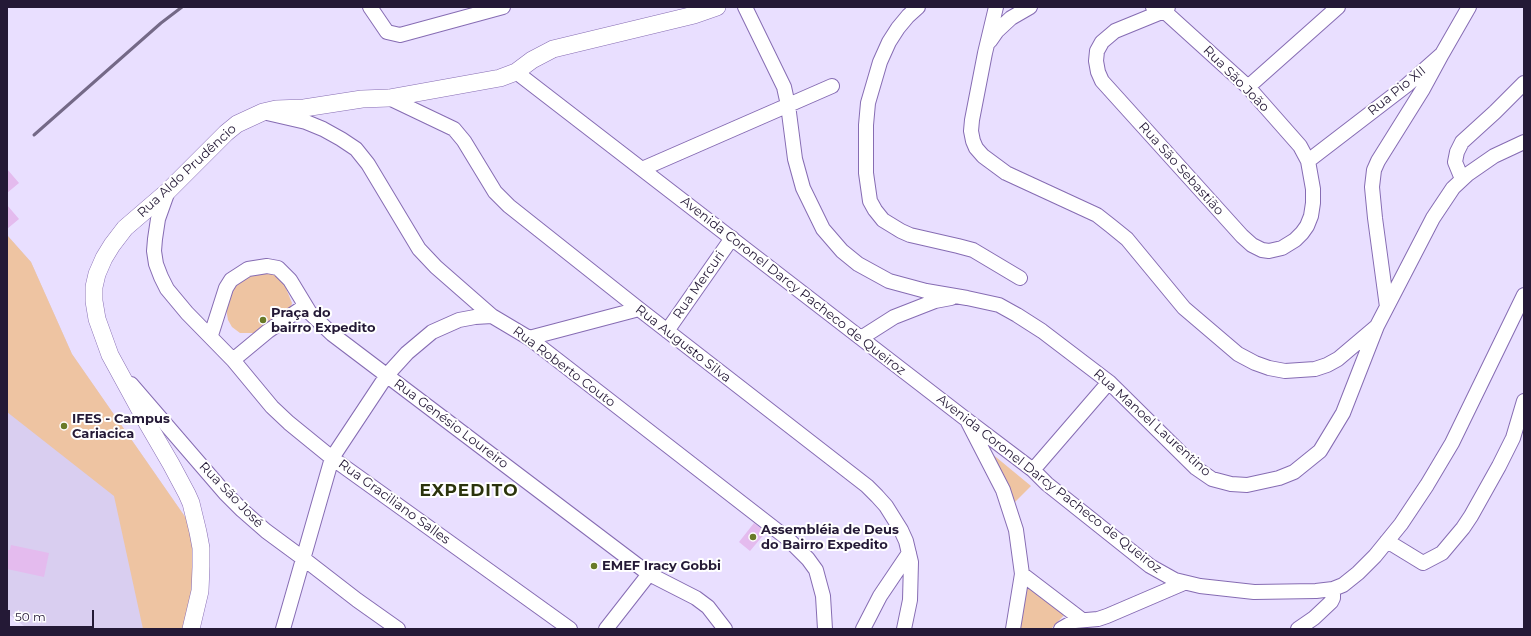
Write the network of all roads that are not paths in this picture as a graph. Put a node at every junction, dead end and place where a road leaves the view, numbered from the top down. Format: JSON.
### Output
{"nodes":[{"id":1,"x":370,"y":7,"type":"edge"},
{"id":2,"x":503,"y":7,"type":"edge"},
{"id":3,"x":717,"y":7,"type":"edge"},
{"id":4,"x":746,"y":7,"type":"edge"},
{"id":5,"x":918,"y":7,"type":"edge"},
{"id":6,"x":996,"y":7,"type":"edge"},
{"id":7,"x":1030,"y":7,"type":"edge"},
{"id":8,"x":1338,"y":7,"type":"edge"},
{"id":9,"x":1469,"y":7,"type":"edge"},
{"id":10,"x":1162,"y":8,"type":"edge"},
{"id":11,"x":987,"y":44,"type":"junction"},
{"id":12,"x":1442,"y":54,"type":"junction"},
{"id":13,"x":516,"y":72,"type":"junction"},
{"id":14,"x":1524,"y":83,"type":"edge"},
{"id":15,"x":832,"y":86,"type":"dead end"},
{"id":16,"x":1248,"y":87,"type":"junction"},
{"id":17,"x":389,"y":98,"type":"junction"},
{"id":18,"x":788,"y":106,"type":"junction"},
{"id":19,"x":263,"y":112,"type":"junction"},
{"id":20,"x":1524,"y":142,"type":"edge"},
{"id":21,"x":1308,"y":161,"type":"junction"},
{"id":22,"x":642,"y":170,"type":"junction"},
{"id":23,"x":1462,"y":179,"type":"junction"},
{"id":24,"x":168,"y":191,"type":"junction"},
{"id":25,"x":732,"y":238,"type":"junction"},
{"id":26,"x":1020,"y":278,"type":"dead end"},
{"id":27,"x":1524,"y":295,"type":"edge"},
{"id":28,"x":967,"y":298,"type":"junction"},
{"id":29,"x":305,"y":306,"type":"junction"},
{"id":30,"x":1387,"y":307,"type":"junction"},
{"id":31,"x":639,"y":309,"type":"junction"},
{"id":32,"x":492,"y":316,"type":"junction"},
{"id":33,"x":1377,"y":326,"type":"junction"},
{"id":34,"x":667,"y":331,"type":"junction"},
{"id":35,"x":210,"y":336,"type":"junction"},
{"id":36,"x":529,"y":338,"type":"junction"},
{"id":37,"x":861,"y":338,"type":"junction"},
{"id":38,"x":233,"y":360,"type":"junction"},
{"id":39,"x":119,"y":370,"type":"junction"},
{"id":40,"x":387,"y":375,"type":"junction"},
{"id":41,"x":1109,"y":382,"type":"junction"},
{"id":42,"x":1524,"y":402,"type":"edge"},
{"id":43,"x":967,"y":420,"type":"junction"},
{"id":44,"x":332,"y":458,"type":"junction"},
{"id":45,"x":1033,"y":470,"type":"junction"},
{"id":46,"x":1387,"y":541,"type":"junction"},
{"id":47,"x":909,"y":553,"type":"junction"},
{"id":48,"x":304,"y":559,"type":"junction"},
{"id":49,"x":649,"y":574,"type":"junction"},
{"id":50,"x":1022,"y":574,"type":"junction"},
{"id":51,"x":1184,"y":583,"type":"junction"},
{"id":52,"x":1333,"y":589,"type":"junction"},
{"id":53,"x":1081,"y":619,"type":"junction"},
{"id":54,"x":191,"y":629,"type":"edge"},
{"id":55,"x":283,"y":629,"type":"edge"},
{"id":56,"x":398,"y":629,"type":"edge"},
{"id":57,"x":570,"y":629,"type":"edge"},
{"id":58,"x":606,"y":629,"type":"edge"},
{"id":59,"x":725,"y":629,"type":"edge"},
{"id":60,"x":825,"y":629,"type":"edge"},
{"id":61,"x":863,"y":629,"type":"edge"},
{"id":62,"x":904,"y":629,"type":"edge"},
{"id":63,"x":1013,"y":629,"type":"edge"},
{"id":64,"x":1061,"y":629,"type":"edge"},
{"id":65,"x":1298,"y":629,"type":"edge"}],
"edges":[{"from":1,"to":2,"type":"street"},
{"from":3,"to":13,"type":"street","name":"Rua Aldo Prudêncio"},
{"from":4,"to":18,"type":"street","name":"Rua Manoel Laurentino"},
{"from":5,"to":26,"type":"street"},
{"from":6,"to":11,"type":"street"},
{"from":7,"to":11,"type":"street"},
{"from":8,"to":16,"type":"street"},
{"from":9,"to":12,"type":"street","name":"Rua Pio XII"},
{"from":10,"to":16,"type":"street","name":"Rua São João"},
{"from":10,"to":21,"type":"street","name":"Rua São Sebastião"},
{"from":11,"to":33,"type":"street"},
{"from":12,"to":21,"type":"street","name":"Rua Pio XII"},
{"from":12,"to":30,"type":"street"},
{"from":13,"to":17,"type":"street","name":"Rua Aldo Prudêncio"},
{"from":13,"to":22,"type":"street","name":"Avenida Coronel Darcy Pacheco de Queiroz"},
{"from":14,"to":23,"type":"street"},
{"from":15,"to":18,"type":"street"},
{"from":16,"to":21,"type":"street","name":"Rua São João"},
{"from":17,"to":19,"type":"street","name":"Rua Aldo Prudêncio"},
{"from":17,"to":31,"type":"street","name":"Rua Augusto Silva"},
{"from":18,"to":22,"type":"street"},
{"from":18,"to":28,"type":"street","name":"Rua Manoel Laurentino"},
{"from":19,"to":24,"type":"street","name":"Rua Aldo Prudêncio"},
{"from":19,"to":32,"type":"street","name":"Rua Roberto Couto"},
{"from":20,"to":23,"type":"street","name":"Rua Manoel Laurentino"},
{"from":22,"to":25,"type":"street","name":"Avenida Coronel Darcy Pacheco de Queiroz"},
{"from":23,"to":30,"type":"street","name":"Rua Manoel Laurentino"},
{"from":24,"to":35,"type":"street","name":"Rua Graciliano Salles"},
{"from":24,"to":39,"type":"street","name":"Rua Aldo Prudêncio"},
{"from":25,"to":34,"type":"street","name":"Rua Mercuri"},
{"from":25,"to":37,"type":"street","name":"Avenida Coronel Darcy Pacheco de Queiroz"},
{"from":27,"to":46,"type":"street","name":"Avenida Coronel Darcy Pacheco de Queiroz"},
{"from":28,"to":37,"type":"street"},
{"from":28,"to":41,"type":"street","name":"Rua Manoel Laurentino"},
{"from":29,"to":35,"type":"street","name":"Rua Genésio Loureiro"},
{"from":29,"to":38,"type":"street"},
{"from":29,"to":40,"type":"street","name":"Rua Genésio Loureiro"},
{"from":30,"to":33,"type":"street","name":"Rua Manoel Laurentino"},
{"from":31,"to":34,"type":"street","name":"Rua Augusto Silva"},
{"from":31,"to":36,"type":"street"},
{"from":32,"to":36,"type":"street","name":"Rua Roberto Couto"},
{"from":32,"to":40,"type":"street"},
{"from":33,"to":41,"type":"street","name":"Rua Manoel Laurentino"},
{"from":34,"to":47,"type":"street","name":"Rua Augusto Silva"},
{"from":35,"to":38,"type":"street","name":"Rua Graciliano Salles"},
{"from":36,"to":60,"type":"street","name":"Rua Roberto Couto"},
{"from":37,"to":43,"type":"street","name":"Avenida Coronel Darcy Pacheco de Queiroz"},
{"from":38,"to":44,"type":"street","name":"Rua Graciliano Salles"},
{"from":39,"to":48,"type":"street","name":"Rua São José"},
{"from":39,"to":54,"type":"street","name":"Rua Aldo Prudêncio"},
{"from":40,"to":44,"type":"street"},
{"from":40,"to":49,"type":"street","name":"Rua Genésio Loureiro"},
{"from":41,"to":45,"type":"street"},
{"from":42,"to":46,"type":"street"},
{"from":43,"to":45,"type":"street","name":"Avenida Coronel Darcy Pacheco de Queiroz"},
{"from":43,"to":50,"type":"street"},
{"from":44,"to":48,"type":"street"},
{"from":44,"to":57,"type":"street","name":"Rua Graciliano Salles"},
{"from":45,"to":51,"type":"street","name":"Avenida Coronel Darcy Pacheco de Queiroz"},
{"from":46,"to":52,"type":"street","name":"Avenida Coronel Darcy Pacheco de Queiroz"},
{"from":47,"to":61,"type":"street"},
{"from":47,"to":62,"type":"street","name":"Rua Augusto Silva"},
{"from":48,"to":55,"type":"street"},
{"from":48,"to":56,"type":"street","name":"Rua São José"},
{"from":49,"to":58,"type":"street"},
{"from":49,"to":59,"type":"street","name":"Rua Genésio Loureiro"},
{"from":50,"to":53,"type":"street"},
{"from":50,"to":63,"type":"street"},
{"from":51,"to":52,"type":"street","name":"Avenida Coronel Darcy Pacheco de Queiroz"},
{"from":51,"to":53,"type":"street"},
{"from":52,"to":65,"type":"street"},
{"from":53,"to":64,"type":"street"}]}
